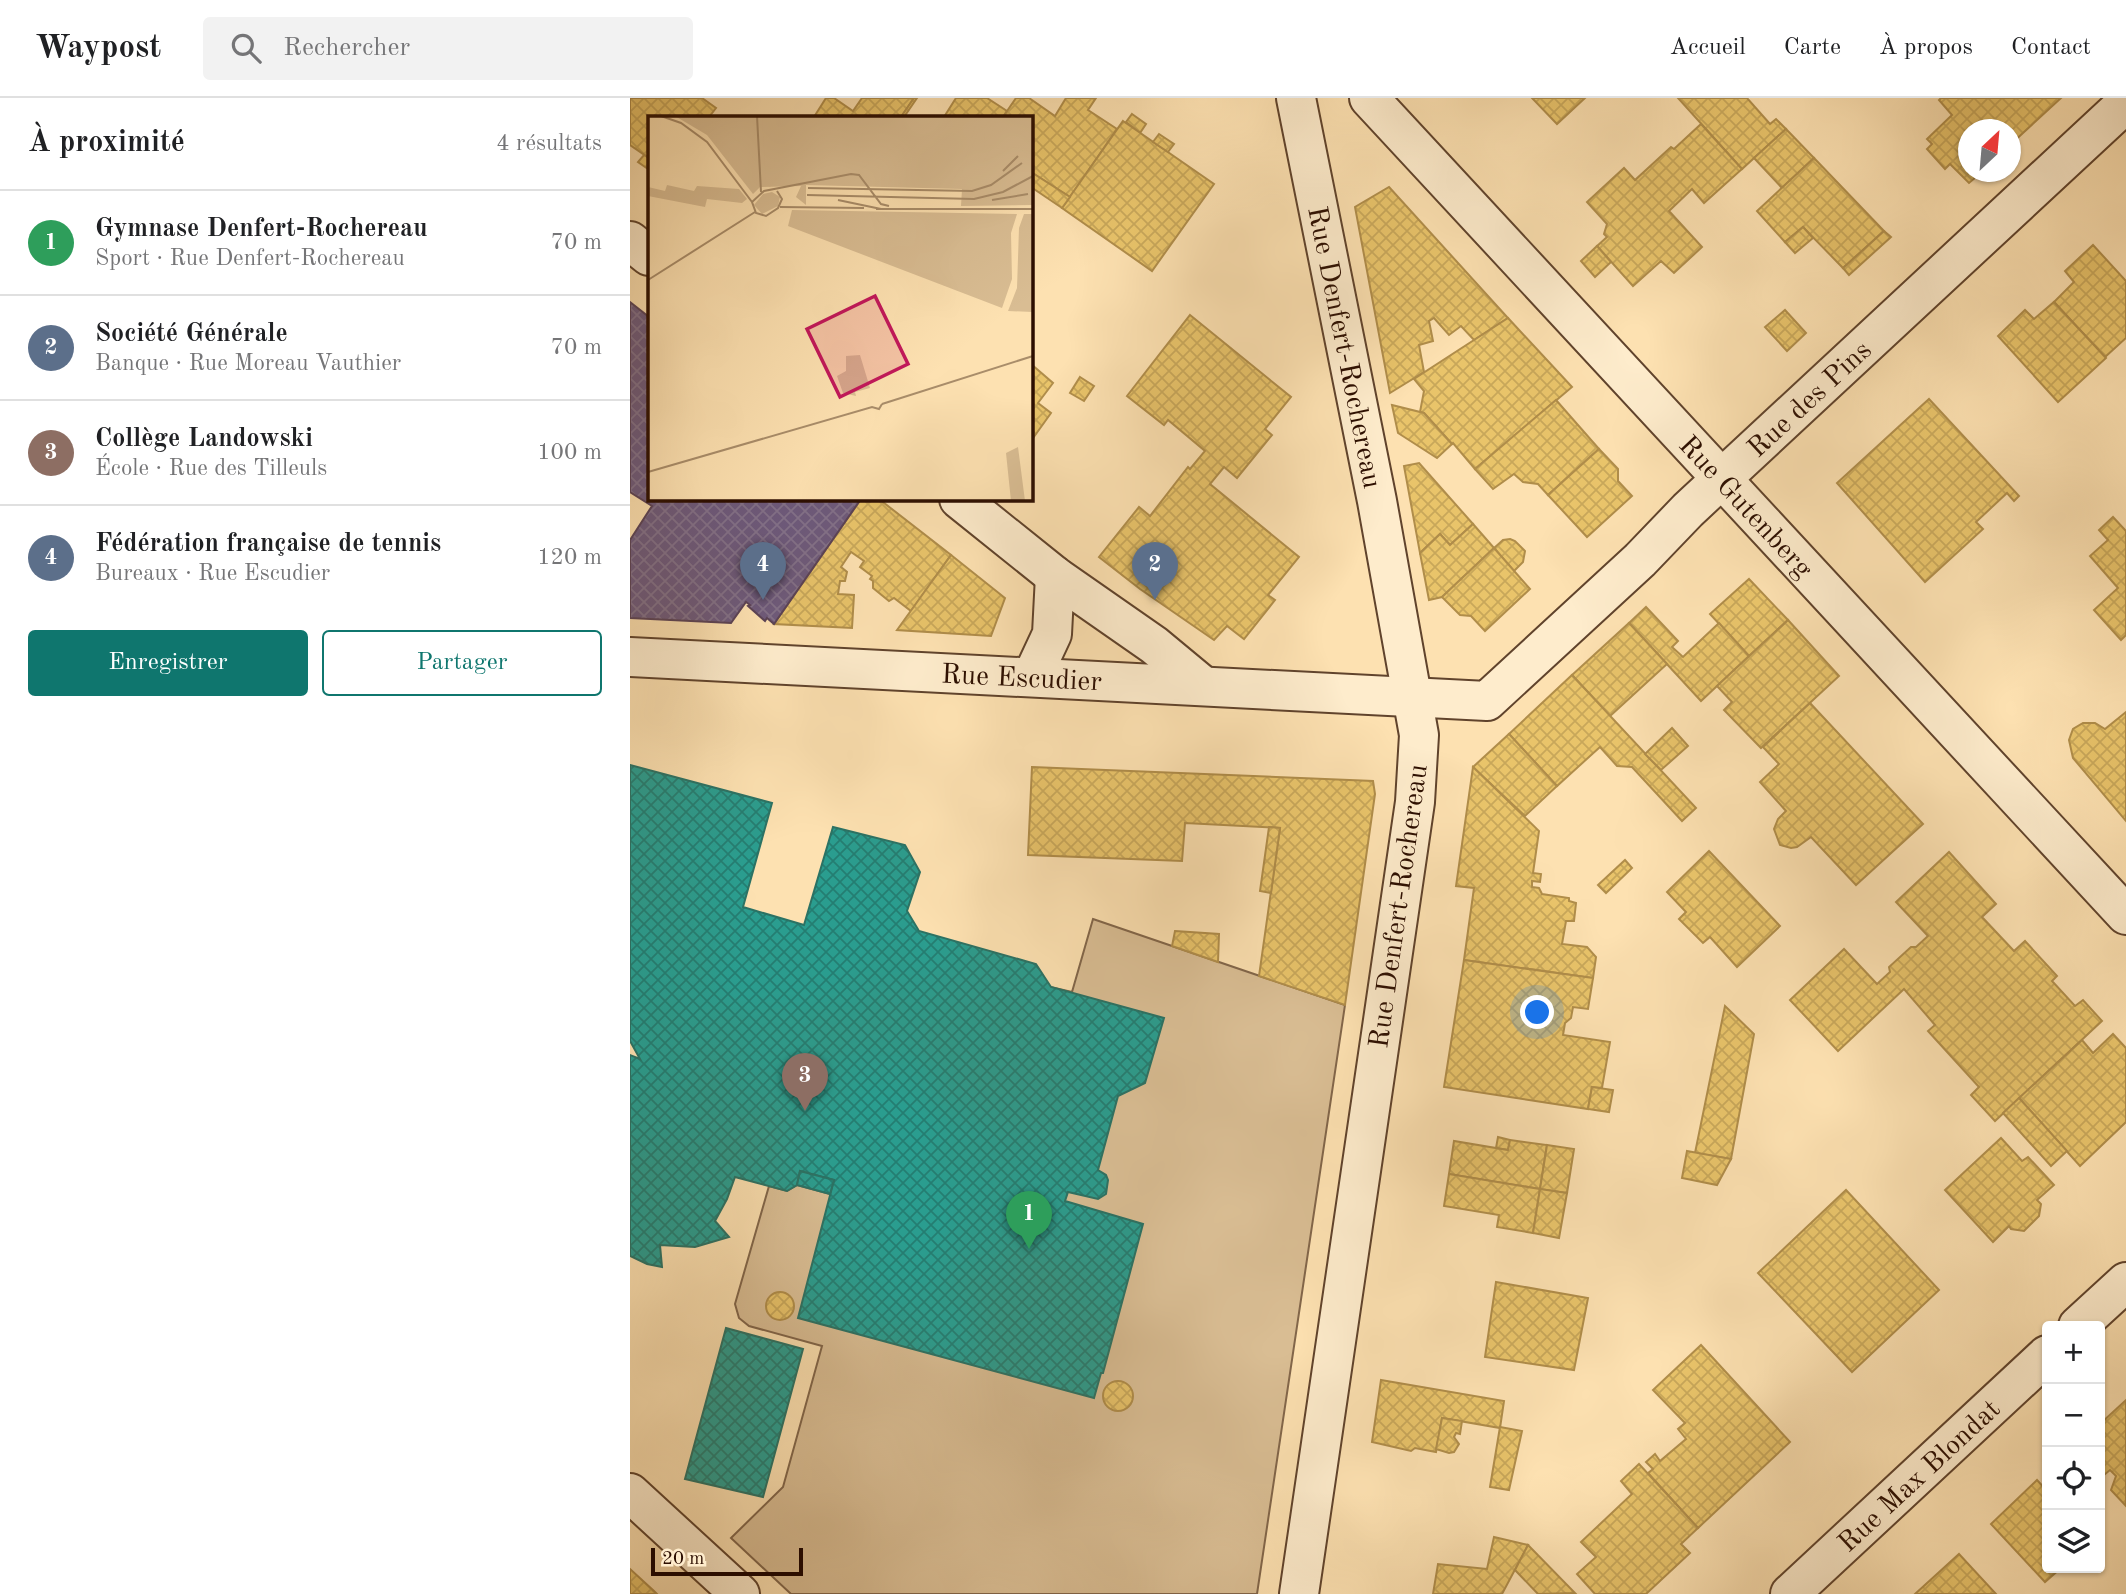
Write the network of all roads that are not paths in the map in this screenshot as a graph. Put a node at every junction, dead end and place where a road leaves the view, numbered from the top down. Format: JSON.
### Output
{"nodes":[{"id":1,"x":1296,"y":98,"type":"edge"},
{"id":2,"x":1369,"y":98,"type":"edge"},
{"id":3,"x":2126,"y":103,"type":"edge"},
{"id":4,"x":630,"y":241,"type":"edge"},
{"id":5,"x":648,"y":256,"type":"edge"},
{"id":6,"x":1723,"y":480,"type":"junction"},
{"id":7,"x":960,"y":500,"type":"edge"},
{"id":8,"x":1055,"y":576,"type":"junction"},
{"id":9,"x":630,"y":657,"type":"edge"},
{"id":10,"x":1032,"y":677,"type":"junction"},
{"id":11,"x":1201,"y":684,"type":"junction"},
{"id":12,"x":1412,"y":697,"type":"junction"},
{"id":13,"x":2126,"y":915,"type":"edge"},
{"id":14,"x":2126,"y":1282,"type":"edge"},
{"id":15,"x":2083,"y":1321,"type":"edge"},
{"id":16,"x":2042,"y":1360,"type":"edge"},
{"id":17,"x":630,"y":1493,"type":"edge"},
{"id":18,"x":740,"y":1594,"type":"edge"},
{"id":19,"x":1299,"y":1594,"type":"edge"},
{"id":20,"x":1790,"y":1594,"type":"edge"}],
"edges":[{"from":1,"to":12,"type":"street","name":"Rue Denfert-Rochereau"},
{"from":2,"to":6,"type":"street","name":"Rue Gutenberg"},
{"from":3,"to":6,"type":"street","name":"Rue des Pins"},
{"from":4,"to":5,"type":"street"},
{"from":6,"to":12,"type":"street","name":"Rue des Pins"},
{"from":6,"to":13,"type":"street","name":"Rue Gutenberg"},
{"from":7,"to":8,"type":"street"},
{"from":8,"to":10,"type":"street"},
{"from":8,"to":11,"type":"street"},
{"from":9,"to":10,"type":"street","name":"Rue Escudier"},
{"from":10,"to":11,"type":"street","name":"Rue Escudier"},
{"from":11,"to":12,"type":"street","name":"Rue Escudier"},
{"from":12,"to":19,"type":"street","name":"Rue Denfert-Rochereau"},
{"from":14,"to":15,"type":"street"},
{"from":16,"to":20,"type":"street","name":"Rue Max Blondat"},
{"from":17,"to":18,"type":"street"}]}
